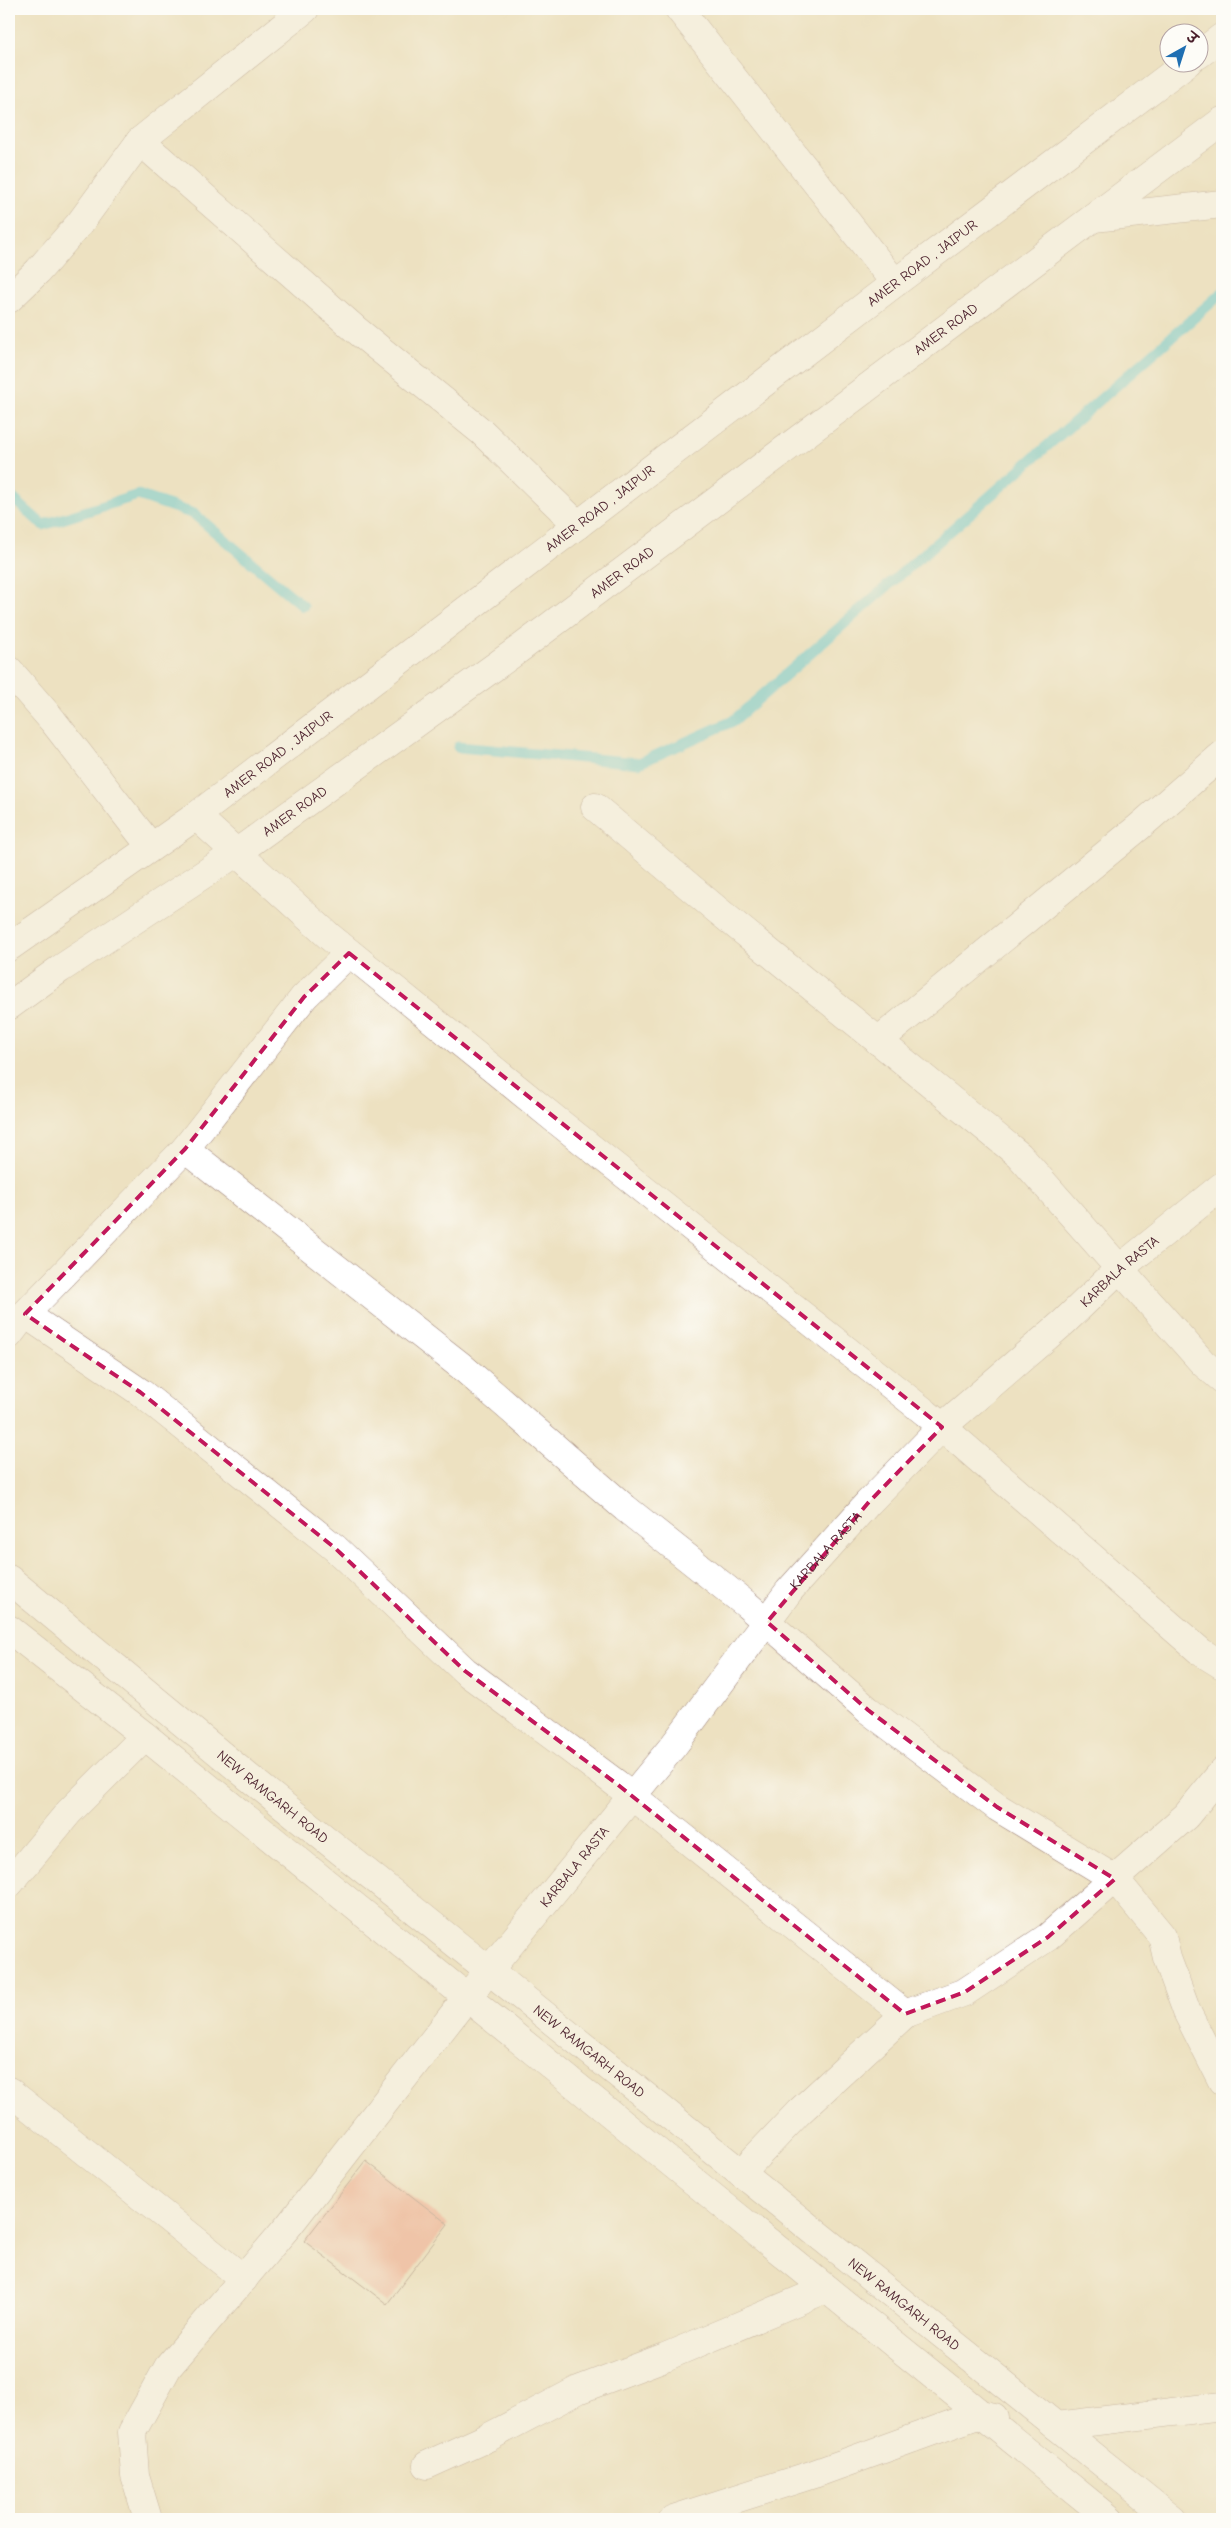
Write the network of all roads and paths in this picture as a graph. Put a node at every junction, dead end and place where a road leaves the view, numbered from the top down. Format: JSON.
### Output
{"nodes":[{"id":1,"x":305,"y":9,"type":"edge"},
{"id":2,"x":679,"y":9,"type":"edge"},
{"id":3,"x":1222,"y":37,"type":"edge"},
{"id":4,"x":1208,"y":47,"type":"edge"},
{"id":5,"x":1175,"y":72,"type":"edge"},
{"id":6,"x":1222,"y":122,"type":"edge"},
{"id":7,"x":140,"y":141,"type":"junction"},
{"id":8,"x":1222,"y":204,"type":"edge"},
{"id":9,"x":1094,"y":218,"type":"junction"},
{"id":10,"x":895,"y":283,"type":"junction"},
{"id":11,"x":9,"y":299,"type":"edge"},
{"id":12,"x":578,"y":524,"type":"junction"},
{"id":13,"x":9,"y":670,"type":"edge"},
{"id":14,"x":1222,"y":755,"type":"edge"},
{"id":15,"x":595,"y":807,"type":"dead end"},
{"id":16,"x":196,"y":816,"type":"junction"},
{"id":17,"x":152,"y":847,"type":"junction"},
{"id":18,"x":236,"y":853,"type":"junction"},
{"id":19,"x":9,"y":947,"type":"edge"},
{"id":20,"x":349,"y":953,"type":"junction"},
{"id":21,"x":9,"y":1006,"type":"edge"},
{"id":22,"x":878,"y":1041,"type":"junction"},
{"id":23,"x":185,"y":1148,"type":"junction"},
{"id":24,"x":1222,"y":1186,"type":"edge"},
{"id":25,"x":1119,"y":1269,"type":"junction"},
{"id":26,"x":14,"y":1325,"type":"edge"},
{"id":27,"x":1222,"y":1379,"type":"edge"},
{"id":28,"x":942,"y":1427,"type":"junction"},
{"id":29,"x":9,"y":1579,"type":"edge"},
{"id":30,"x":767,"y":1622,"type":"junction"},
{"id":31,"x":9,"y":1629,"type":"edge"},
{"id":32,"x":1222,"y":1665,"type":"edge"},
{"id":33,"x":145,"y":1736,"type":"junction"},
{"id":34,"x":1222,"y":1772,"type":"edge"},
{"id":35,"x":633,"y":1796,"type":"junction"},
{"id":36,"x":1116,"y":1879,"type":"junction"},
{"id":37,"x":9,"y":1884,"type":"edge"},
{"id":38,"x":489,"y":1970,"type":"junction"},
{"id":39,"x":468,"y":1998,"type":"junction"},
{"id":40,"x":905,"y":2014,"type":"junction"},
{"id":41,"x":1222,"y":2082,"type":"edge"},
{"id":42,"x":9,"y":2090,"type":"edge"},
{"id":43,"x":741,"y":2173,"type":"junction"},
{"id":44,"x":244,"y":2279,"type":"junction"},
{"id":45,"x":826,"y":2289,"type":"junction"},
{"id":46,"x":1222,"y":2406,"type":"edge"},
{"id":47,"x":980,"y":2414,"type":"junction"},
{"id":48,"x":1056,"y":2426,"type":"junction"},
{"id":49,"x":428,"y":2465,"type":"dead end"},
{"id":50,"x":148,"y":2519,"type":"edge"},
{"id":51,"x":673,"y":2519,"type":"edge"},
{"id":52,"x":1110,"y":2519,"type":"edge"},
{"id":53,"x":1172,"y":2519,"type":"edge"}],
"edges":[{"from":1,"to":7,"type":"street"},
{"from":2,"to":10,"type":"street"},
{"from":3,"to":4,"type":"street"},
{"from":5,"to":10,"type":"street","name":"AMER ROAD , JAIPUR"},
{"from":6,"to":9,"type":"street","name":"AMER ROAD"},
{"from":7,"to":11,"type":"street"},
{"from":7,"to":12,"type":"street"},
{"from":8,"to":9,"type":"street"},
{"from":9,"to":18,"type":"street","name":"AMER ROAD"},
{"from":10,"to":12,"type":"street","name":"AMER ROAD , JAIPUR"},
{"from":12,"to":16,"type":"street","name":"AMER ROAD , JAIPUR"},
{"from":13,"to":17,"type":"street"},
{"from":14,"to":22,"type":"street"},
{"from":15,"to":22,"type":"street"},
{"from":16,"to":17,"type":"street","name":"AMER ROAD , JAIPUR"},
{"from":16,"to":18,"type":"street"},
{"from":17,"to":19,"type":"street","name":"AMER ROAD , JAIPUR"},
{"from":18,"to":20,"type":"street"},
{"from":18,"to":21,"type":"street","name":"AMER ROAD"},
{"from":20,"to":23,"type":"street"},
{"from":20,"to":28,"type":"street"},
{"from":22,"to":25,"type":"street"},
{"from":23,"to":26,"type":"street"},
{"from":23,"to":30,"type":"street"},
{"from":24,"to":25,"type":"street","name":"KARBALA RASTA"},
{"from":25,"to":27,"type":"street"},
{"from":25,"to":28,"type":"street","name":"KARBALA RASTA"},
{"from":26,"to":35,"type":"street"},
{"from":28,"to":30,"type":"street","name":"KARBALA RASTA"},
{"from":28,"to":32,"type":"street"},
{"from":29,"to":38,"type":"street","name":"NEW RAMGARH ROAD"},
{"from":30,"to":35,"type":"street","name":"KARBALA RASTA"},
{"from":30,"to":36,"type":"street"},
{"from":31,"to":33,"type":"street"},
{"from":33,"to":37,"type":"street"},
{"from":33,"to":39,"type":"street"},
{"from":34,"to":36,"type":"street"},
{"from":35,"to":38,"type":"street","name":"KARBALA RASTA"},
{"from":35,"to":40,"type":"street"},
{"from":36,"to":40,"type":"street"},
{"from":36,"to":41,"type":"street"},
{"from":38,"to":39,"type":"street","name":"KARBALA RASTA"},
{"from":38,"to":43,"type":"street","name":"NEW RAMGARH ROAD"},
{"from":39,"to":44,"type":"street","name":"KARBALA RASTA"},
{"from":39,"to":45,"type":"street"},
{"from":40,"to":43,"type":"street"},
{"from":42,"to":44,"type":"street"},
{"from":43,"to":48,"type":"street","name":"NEW RAMGARH ROAD"},
{"from":44,"to":50,"type":"street","name":"KARBALA RASTA"},
{"from":45,"to":47,"type":"street"},
{"from":45,"to":49,"type":"street"},
{"from":46,"to":48,"type":"street"},
{"from":47,"to":48,"type":"street"},
{"from":47,"to":51,"type":"street"},
{"from":47,"to":52,"type":"street"},
{"from":48,"to":53,"type":"street","name":"NEW RAMGARH ROAD"}]}
